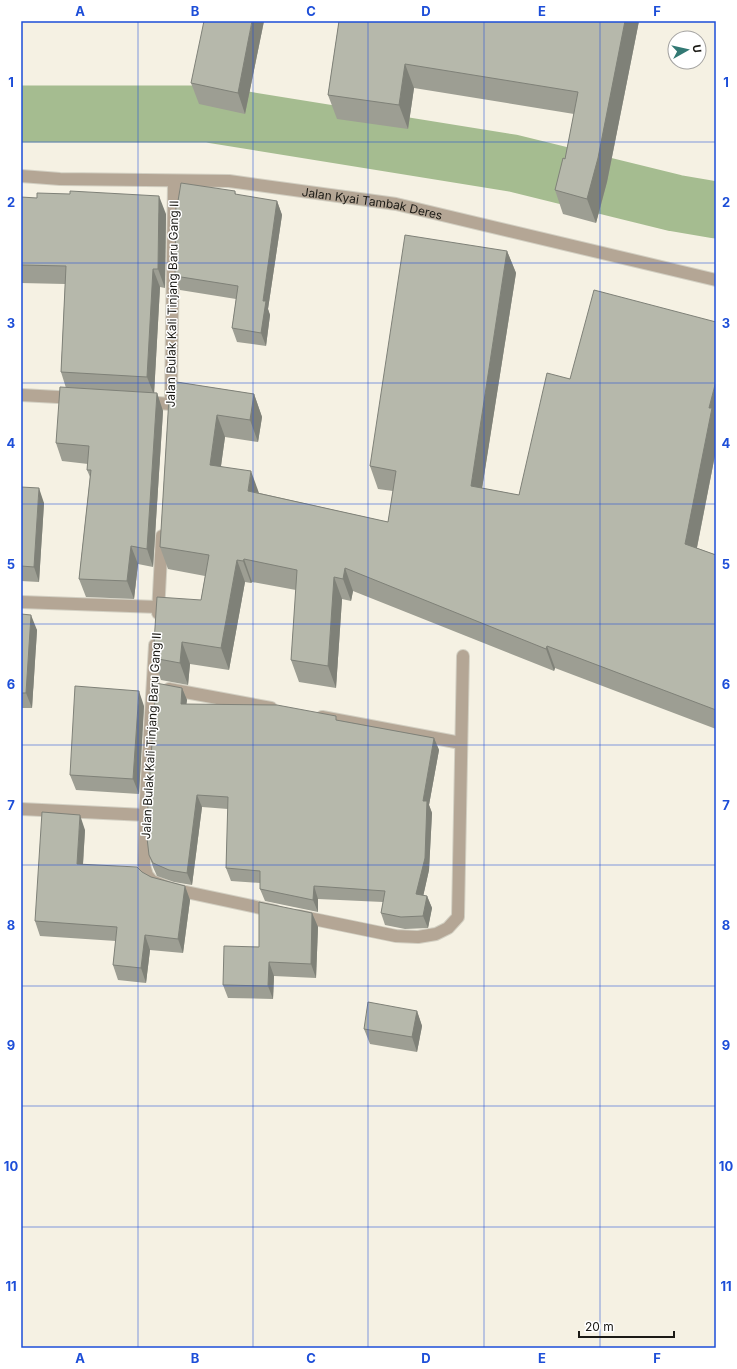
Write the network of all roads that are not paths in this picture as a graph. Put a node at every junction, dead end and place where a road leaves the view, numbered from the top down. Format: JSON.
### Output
{"nodes":[{"id":1,"x":21,"y":176,"type":"edge"},
{"id":2,"x":174,"y":181,"type":"junction"},
{"id":3,"x":716,"y":280,"type":"edge"},
{"id":4,"x":21,"y":395,"type":"edge"},
{"id":5,"x":84,"y":399,"type":"edge"},
{"id":6,"x":131,"y":402,"type":"edge"},
{"id":7,"x":171,"y":404,"type":"junction"},
{"id":8,"x":170,"y":419,"type":"edge"},
{"id":9,"x":163,"y":521,"type":"edge"},
{"id":10,"x":21,"y":602,"type":"edge"},
{"id":11,"x":158,"y":608,"type":"junction"},
{"id":12,"x":463,"y":656,"type":"dead end"},
{"id":13,"x":153,"y":686,"type":"junction"},
{"id":14,"x":284,"y":710,"type":"edge"},
{"id":15,"x":314,"y":716,"type":"edge"},
{"id":16,"x":461,"y":743,"type":"junction"},
{"id":17,"x":21,"y":809,"type":"edge"},
{"id":18,"x":145,"y":814,"type":"junction"}],
"edges":[{"from":1,"to":2,"type":"street","name":"Jalan Kyai Tambak Deres"},
{"from":2,"to":3,"type":"street","name":"Jalan Kyai Tambak Deres"},
{"from":2,"to":7,"type":"street","name":"Jalan Bulak Kali Tinjang Baru Gang II"},
{"from":4,"to":5,"type":"street"},
{"from":6,"to":7,"type":"street"},
{"from":7,"to":8,"type":"street","name":"Jalan Bulak Kali Tinjang Baru Gang II"},
{"from":9,"to":11,"type":"street","name":"Jalan Bulak Kali Tinjang Baru Gang II"},
{"from":10,"to":11,"type":"street"},
{"from":11,"to":13,"type":"street","name":"Jalan Bulak Kali Tinjang Baru Gang II"},
{"from":12,"to":16,"type":"street"},
{"from":13,"to":14,"type":"street"},
{"from":13,"to":18,"type":"street","name":"Jalan Bulak Kali Tinjang Baru Gang II"},
{"from":15,"to":16,"type":"street"},
{"from":16,"to":18,"type":"street","name":"Jalan Bulak Kali Tinjang Baru Gang II"},
{"from":17,"to":18,"type":"street"}]}
